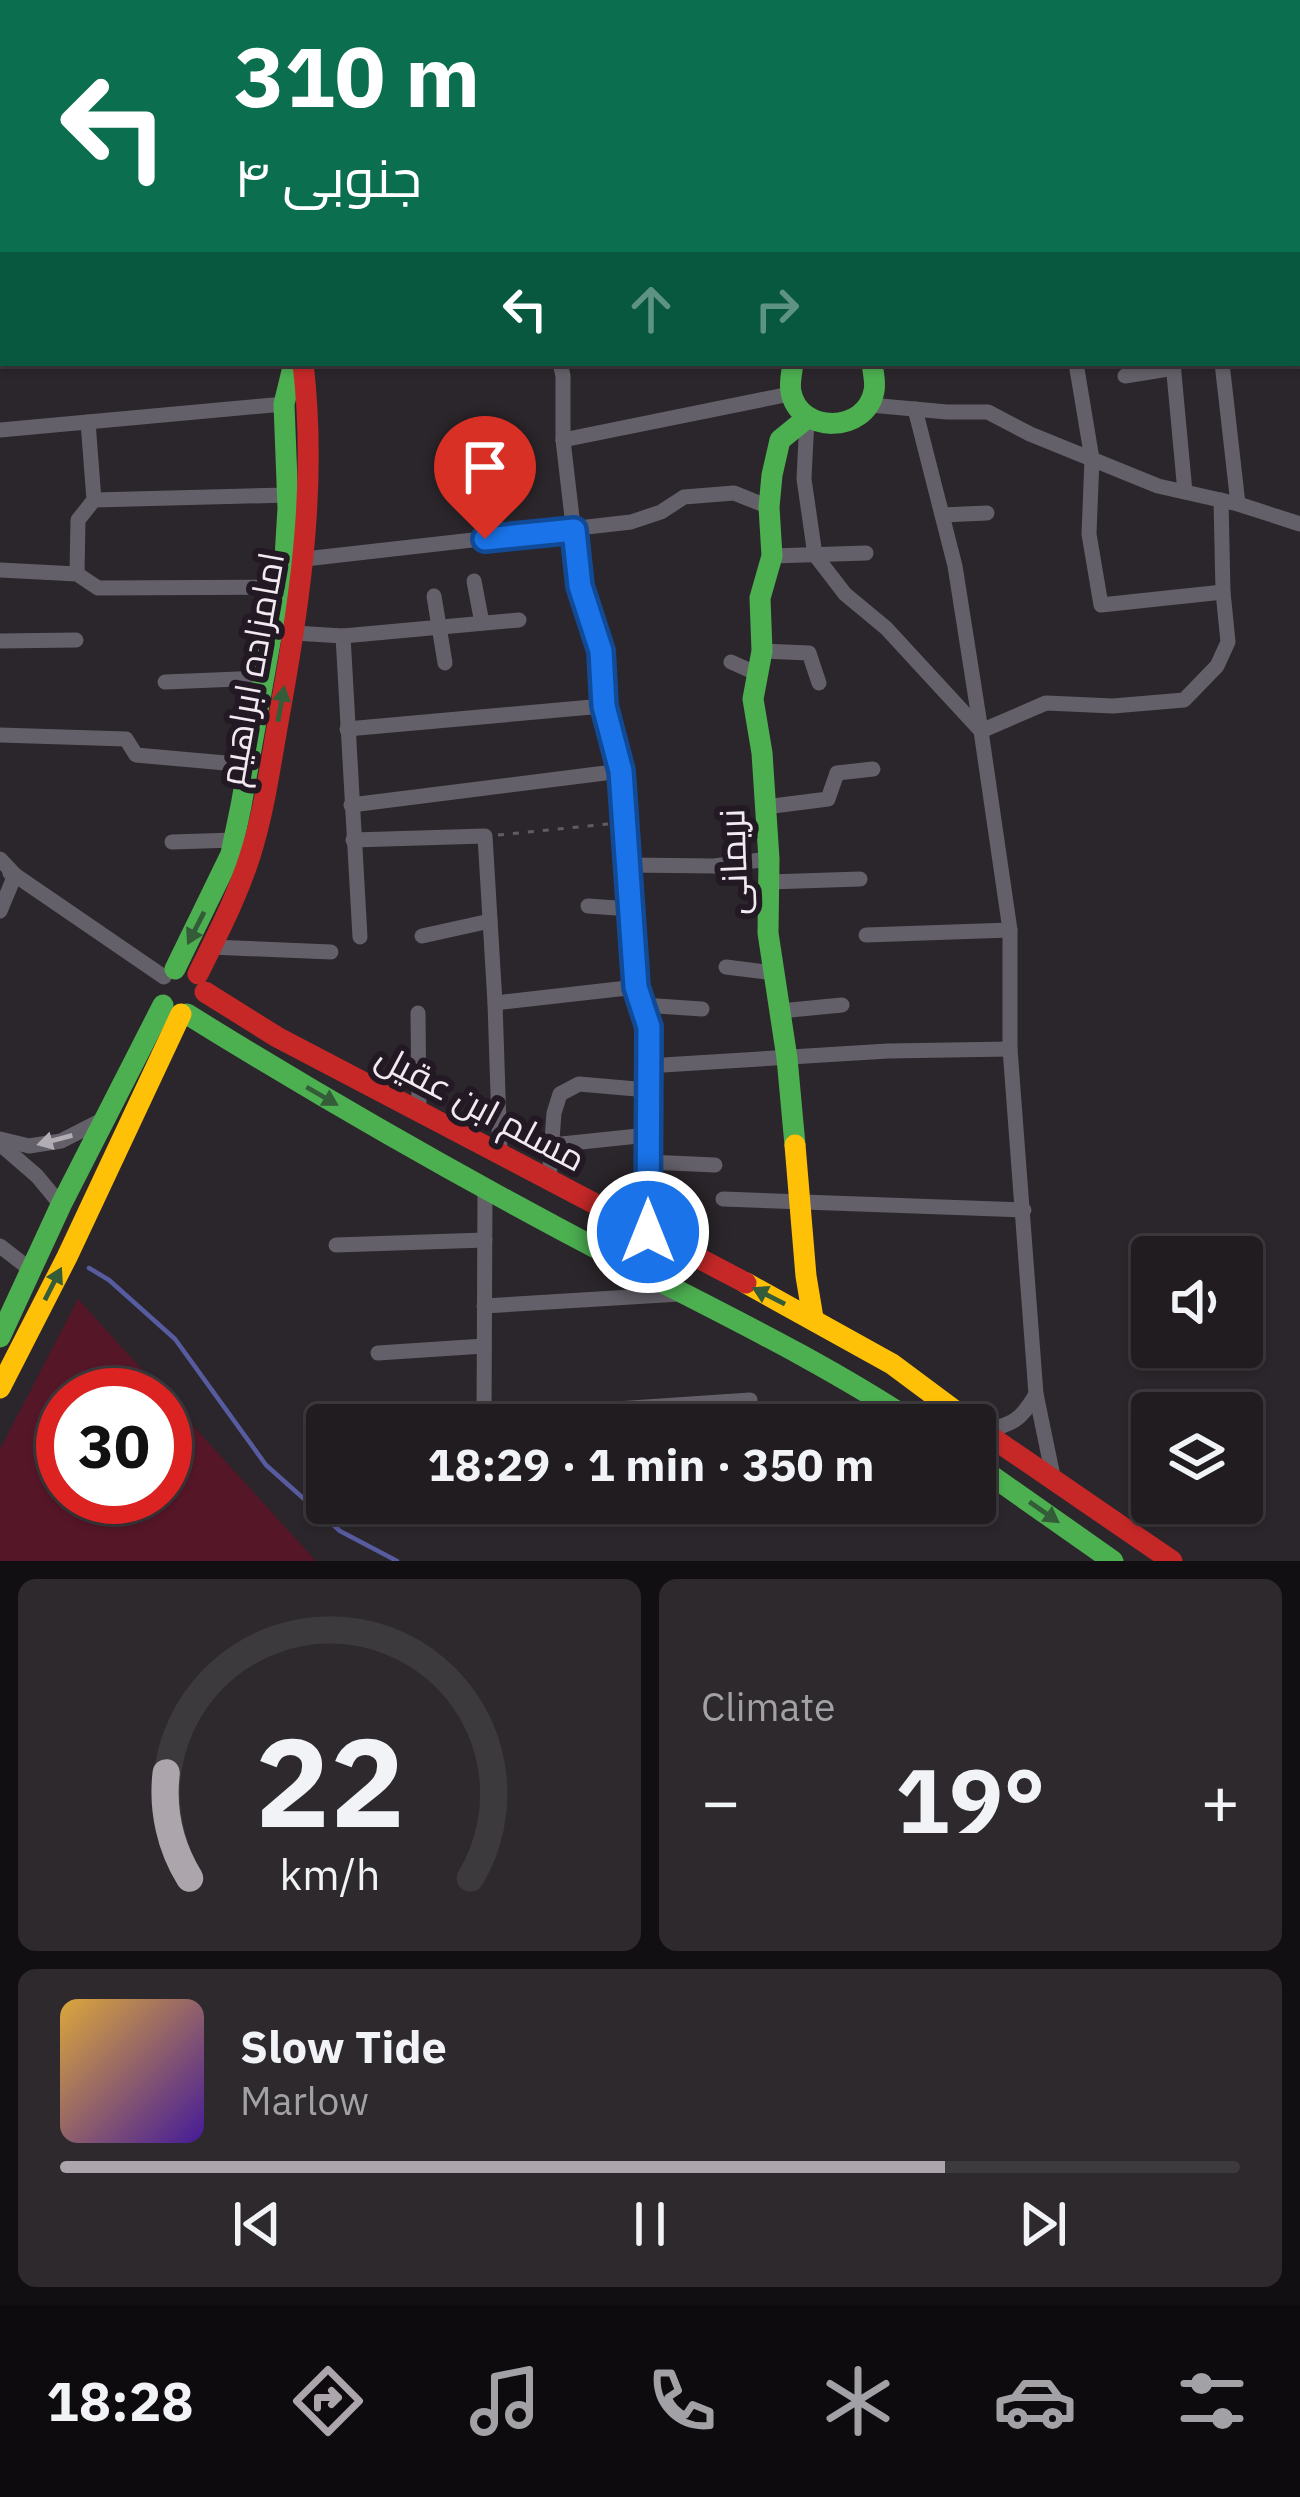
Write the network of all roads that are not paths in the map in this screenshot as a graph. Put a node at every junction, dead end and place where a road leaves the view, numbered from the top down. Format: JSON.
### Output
{"nodes":[{"id":1,"x":297,"y":366,"type":"edge"},
{"id":2,"x":299,"y":366,"type":"edge"},
{"id":3,"x":561,"y":366,"type":"edge"},
{"id":4,"x":791,"y":366,"type":"edge"},
{"id":5,"x":873,"y":366,"type":"edge"},
{"id":6,"x":1076,"y":366,"type":"edge"},
{"id":7,"x":1173,"y":366,"type":"edge"},
{"id":8,"x":1222,"y":366,"type":"edge"},
{"id":9,"x":1125,"y":376,"type":"dead end"},
{"id":10,"x":790,"y":394,"type":"junction"},
{"id":11,"x":284,"y":404,"type":"junction"},
{"id":12,"x":870,"y":405,"type":"junction"},
{"id":13,"x":915,"y":409,"type":"junction"},
{"id":14,"x":807,"y":418,"type":"junction"},
{"id":15,"x":88,"y":422,"type":"junction"},
{"id":16,"x":0,"y":430,"type":"edge"},
{"id":17,"x":563,"y":440,"type":"junction"},
{"id":18,"x":1092,"y":459,"type":"junction"},
{"id":19,"x":1185,"y":492,"type":"junction"},
{"id":20,"x":288,"y":495,"type":"junction"},
{"id":21,"x":94,"y":500,"type":"junction"},
{"id":22,"x":1229,"y":502,"type":"junction"},
{"id":23,"x":769,"y":507,"type":"junction"},
{"id":24,"x":987,"y":513,"type":"dead end"},
{"id":25,"x":942,"y":515,"type":"junction"},
{"id":26,"x":1300,"y":524,"type":"edge"},
{"id":27,"x":574,"y":530,"type":"junction"},
{"id":28,"x":866,"y":554,"type":"dead end"},
{"id":29,"x":815,"y":555,"type":"junction"},
{"id":30,"x":772,"y":556,"type":"junction"},
{"id":31,"x":305,"y":560,"type":"junction"},
{"id":32,"x":0,"y":570,"type":"edge"},
{"id":33,"x":77,"y":574,"type":"junction"},
{"id":34,"x":474,"y":581,"type":"dead end"},
{"id":35,"x":280,"y":587,"type":"junction"},
{"id":36,"x":1223,"y":592,"type":"junction"},
{"id":37,"x":434,"y":596,"type":"dead end"},
{"id":38,"x":519,"y":620,"type":"dead end"},
{"id":39,"x":482,"y":623,"type":"junction"},
{"id":40,"x":439,"y":627,"type":"junction"},
{"id":41,"x":294,"y":633,"type":"junction"},
{"id":42,"x":343,"y":636,"type":"junction"},
{"id":43,"x":76,"y":640,"type":"dead end"},
{"id":44,"x":0,"y":641,"type":"edge"},
{"id":45,"x":762,"y":651,"type":"junction"},
{"id":46,"x":731,"y":662,"type":"dead end"},
{"id":47,"x":445,"y":663,"type":"dead end"},
{"id":48,"x":758,"y":674,"type":"junction"},
{"id":49,"x":263,"y":678,"type":"junction"},
{"id":50,"x":165,"y":682,"type":"dead end"},
{"id":51,"x":819,"y":683,"type":"dead end"},
{"id":52,"x":604,"y":706,"type":"junction"},
{"id":53,"x":347,"y":729,"type":"junction"},
{"id":54,"x":981,"y":731,"type":"junction"},
{"id":55,"x":0,"y":735,"type":"edge"},
{"id":56,"x":248,"y":765,"type":"junction"},
{"id":57,"x":873,"y":769,"type":"dead end"},
{"id":58,"x":621,"y":771,"type":"junction"},
{"id":59,"x":351,"y":805,"type":"junction"},
{"id":60,"x":765,"y":807,"type":"junction"},
{"id":61,"x":234,"y":840,"type":"junction"},
{"id":62,"x":353,"y":840,"type":"junction"},
{"id":63,"x":172,"y":842,"type":"dead end"},
{"id":64,"x":0,"y":859,"type":"edge"},
{"id":65,"x":628,"y":865,"type":"junction"},
{"id":66,"x":769,"y":871,"type":"junction"},
{"id":67,"x":8,"y":872,"type":"edge"},
{"id":68,"x":860,"y":879,"type":"dead end"},
{"id":69,"x":588,"y":905,"type":"dead end"},
{"id":70,"x":631,"y":909,"type":"junction"},
{"id":71,"x":0,"y":911,"type":"edge"},
{"id":72,"x":490,"y":921,"type":"junction"},
{"id":73,"x":1010,"y":930,"type":"junction"},
{"id":74,"x":866,"y":935,"type":"dead end"},
{"id":75,"x":422,"y":936,"type":"dead end"},
{"id":76,"x":360,"y":938,"type":"dead end"},
{"id":77,"x":211,"y":947,"type":"junction"},
{"id":78,"x":331,"y":952,"type":"dead end"},
{"id":79,"x":726,"y":967,"type":"dead end"},
{"id":80,"x":774,"y":973,"type":"junction"},
{"id":81,"x":185,"y":978,"type":"junction"},
{"id":82,"x":636,"y":987,"type":"junction"},
{"id":83,"x":495,"y":1003,"type":"junction"},
{"id":84,"x":642,"y":1005,"type":"junction"},
{"id":85,"x":842,"y":1005,"type":"dead end"},
{"id":86,"x":702,"y":1009,"type":"dead end"},
{"id":87,"x":177,"y":1011,"type":"junction"},
{"id":88,"x":780,"y":1011,"type":"junction"},
{"id":89,"x":418,"y":1013,"type":"dead end"},
{"id":90,"x":277,"y":1037,"type":"junction"},
{"id":91,"x":1010,"y":1049,"type":"junction"},
{"id":92,"x":788,"y":1058,"type":"junction"},
{"id":93,"x":263,"y":1062,"type":"junction"},
{"id":94,"x":647,"y":1066,"type":"junction"},
{"id":95,"x":648,"y":1090,"type":"junction"},
{"id":96,"x":418,"y":1111,"type":"junction"},
{"id":97,"x":106,"y":1118,"type":"junction"},
{"id":98,"x":648,"y":1135,"type":"junction"},
{"id":99,"x":0,"y":1142,"type":"edge"},
{"id":100,"x":552,"y":1145,"type":"junction"},
{"id":101,"x":500,"y":1154,"type":"junction"},
{"id":102,"x":648,"y":1162,"type":"junction"},
{"id":103,"x":715,"y":1166,"type":"dead end"},
{"id":104,"x":550,"y":1180,"type":"junction"},
{"id":105,"x":485,"y":1190,"type":"junction"},
{"id":106,"x":723,"y":1199,"type":"dead end"},
{"id":107,"x":800,"y":1202,"type":"junction"},
{"id":108,"x":61,"y":1205,"type":"junction"},
{"id":109,"x":1024,"y":1210,"type":"junction"},
{"id":110,"x":648,"y":1232,"type":"junction"},
{"id":111,"x":485,"y":1240,"type":"junction"},
{"id":112,"x":336,"y":1245,"type":"dead end"},
{"id":113,"x":0,"y":1246,"type":"edge"},
{"id":114,"x":31,"y":1270,"type":"junction"},
{"id":115,"x":683,"y":1294,"type":"junction"},
{"id":116,"x":484,"y":1306,"type":"junction"},
{"id":117,"x":813,"y":1318,"type":"junction"},
{"id":118,"x":0,"y":1337,"type":"edge"},
{"id":119,"x":484,"y":1346,"type":"junction"},
{"id":120,"x":378,"y":1353,"type":"dead end"},
{"id":121,"x":892,"y":1364,"type":"junction"},
{"id":122,"x":0,"y":1388,"type":"edge"},
{"id":123,"x":872,"y":1394,"type":"junction"},
{"id":124,"x":1036,"y":1394,"type":"junction"},
{"id":125,"x":751,"y":1400,"type":"dead end"},
{"id":126,"x":484,"y":1404,"type":"edge"},
{"id":127,"x":700,"y":1404,"type":"edge"},
{"id":128,"x":887,"y":1404,"type":"edge"},
{"id":129,"x":945,"y":1404,"type":"edge"},
{"id":130,"x":996,"y":1426,"type":"edge"},
{"id":131,"x":996,"y":1441,"type":"edge"},
{"id":132,"x":996,"y":1479,"type":"edge"},
{"id":133,"x":1054,"y":1481,"type":"junction"},
{"id":134,"x":1113,"y":1561,"type":"edge"},
{"id":135,"x":1172,"y":1561,"type":"edge"}],
"edges":[{"from":1,"to":11,"type":"street","name":"امامزاده ابراهیم"},
{"from":2,"to":31,"type":"street","name":"امامزاده ابراهیم"},
{"from":3,"to":17,"type":"street"},
{"from":4,"to":10,"type":"street"},
{"from":5,"to":12,"type":"street"},
{"from":6,"to":18,"type":"street"},
{"from":7,"to":9,"type":"street"},
{"from":7,"to":19,"type":"street"},
{"from":8,"to":22,"type":"street"},
{"from":10,"to":14,"type":"street"},
{"from":10,"to":17,"type":"street"},
{"from":11,"to":15,"type":"street"},
{"from":11,"to":20,"type":"street","name":"امامزاده ابراهیم"},
{"from":12,"to":13,"type":"street"},
{"from":12,"to":14,"type":"street"},
{"from":13,"to":18,"type":"street"},
{"from":13,"to":25,"type":"street"},
{"from":14,"to":23,"type":"street","name":"نریمانی"},
{"from":14,"to":29,"type":"street"},
{"from":15,"to":16,"type":"street"},
{"from":15,"to":21,"type":"street"},
{"from":17,"to":27,"type":"street"},
{"from":18,"to":19,"type":"street"},
{"from":18,"to":36,"type":"street"},
{"from":19,"to":22,"type":"street"},
{"from":20,"to":21,"type":"street"},
{"from":20,"to":35,"type":"street","name":"امامزاده ابراهیم"},
{"from":21,"to":33,"type":"street"},
{"from":22,"to":26,"type":"street"},
{"from":22,"to":36,"type":"street"},
{"from":23,"to":27,"type":"street"},
{"from":23,"to":30,"type":"street","name":"نریمانی"},
{"from":24,"to":25,"type":"street"},
{"from":25,"to":54,"type":"street"},
{"from":27,"to":31,"type":"street"},
{"from":27,"to":52,"type":"street"},
{"from":28,"to":29,"type":"street"},
{"from":29,"to":30,"type":"street"},
{"from":29,"to":54,"type":"street"},
{"from":30,"to":45,"type":"street","name":"نریمانی"},
{"from":31,"to":41,"type":"street","name":"امامزاده ابراهیم"},
{"from":32,"to":33,"type":"street"},
{"from":33,"to":35,"type":"street"},
{"from":34,"to":39,"type":"street"},
{"from":35,"to":49,"type":"street","name":"امامزاده ابراهیم"},
{"from":36,"to":54,"type":"street"},
{"from":37,"to":40,"type":"street"},
{"from":38,"to":39,"type":"street"},
{"from":39,"to":40,"type":"street"},
{"from":40,"to":42,"type":"street"},
{"from":40,"to":47,"type":"street"},
{"from":41,"to":42,"type":"street"},
{"from":77,"to":41,"type":"street","name":"امامزاده ابراهیم","one_way":true},
{"from":42,"to":53,"type":"street"},
{"from":43,"to":44,"type":"street"},
{"from":45,"to":48,"type":"street","name":"نریمانی"},
{"from":45,"to":51,"type":"street"},
{"from":46,"to":48,"type":"street"},
{"from":48,"to":60,"type":"street","name":"نریمانی"},
{"from":49,"to":50,"type":"street"},
{"from":49,"to":56,"type":"street","name":"امامزاده ابراهیم"},
{"from":52,"to":53,"type":"street"},
{"from":52,"to":58,"type":"street"},
{"from":53,"to":59,"type":"street"},
{"from":54,"to":73,"type":"street"},
{"from":55,"to":56,"type":"street"},
{"from":56,"to":61,"type":"street","name":"امامزاده ابراهیم"},
{"from":57,"to":60,"type":"street"},
{"from":58,"to":59,"type":"street"},
{"from":58,"to":65,"type":"street"},
{"from":59,"to":62,"type":"street"},
{"from":60,"to":66,"type":"street","name":"نریمانی"},
{"from":61,"to":63,"type":"street"},
{"from":61,"to":81,"type":"street","name":"امامزاده ابراهیم","one_way":true},
{"from":62,"to":72,"type":"street"},
{"from":62,"to":76,"type":"street"},
{"from":64,"to":67,"type":"street"},
{"from":65,"to":66,"type":"street"},
{"from":65,"to":70,"type":"street"},
{"from":66,"to":68,"type":"street"},
{"from":66,"to":80,"type":"street","name":"نریمانی"},
{"from":67,"to":71,"type":"street"},
{"from":67,"to":81,"type":"street"},
{"from":69,"to":70,"type":"street"},
{"from":70,"to":82,"type":"street"},
{"from":72,"to":75,"type":"street"},
{"from":72,"to":83,"type":"street"},
{"from":73,"to":74,"type":"street"},
{"from":73,"to":91,"type":"street"},
{"from":77,"to":78,"type":"street"},
{"from":77,"to":81,"type":"street","name":"امامزاده ابراهیم"},
{"from":79,"to":80,"type":"street"},
{"from":80,"to":88,"type":"street","name":"نریمانی"},
{"from":81,"to":87,"type":"street"},
{"from":81,"to":87,"type":"street"},
{"from":81,"to":90,"type":"street","name":"مسلم ابن عقیل"},
{"from":82,"to":83,"type":"street"},
{"from":82,"to":84,"type":"street"},
{"from":83,"to":101,"type":"street"},
{"from":84,"to":86,"type":"street"},
{"from":84,"to":94,"type":"street"},
{"from":85,"to":88,"type":"street"},
{"from":87,"to":93,"type":"street","name":"مسلم ابن عقیل"},
{"from":87,"to":97,"type":"street"},
{"from":122,"to":87,"type":"street","one_way":true},
{"from":88,"to":92,"type":"street","name":"نریمانی"},
{"from":89,"to":96,"type":"street"},
{"from":90,"to":93,"type":"street"},
{"from":90,"to":96,"type":"street","name":"مسلم ابن عقیل"},
{"from":91,"to":92,"type":"street"},
{"from":91,"to":109,"type":"street"},
{"from":92,"to":94,"type":"street"},
{"from":92,"to":107,"type":"street","name":"نریمانی"},
{"from":93,"to":105,"type":"street","name":"مسلم ابن عقیل","one_way":true},
{"from":94,"to":95,"type":"street"},
{"from":95,"to":98,"type":"street"},
{"from":95,"to":100,"type":"street"},
{"from":96,"to":101,"type":"street","name":"مسلم ابن عقیل"},
{"from":97,"to":99,"type":"street","one_way":true},
{"from":97,"to":108,"type":"street"},
{"from":98,"to":100,"type":"street"},
{"from":98,"to":102,"type":"street"},
{"from":99,"to":108,"type":"street"},
{"from":100,"to":104,"type":"street"},
{"from":101,"to":104,"type":"street","name":"مسلم ابن عقیل"},
{"from":102,"to":103,"type":"street"},
{"from":102,"to":110,"type":"street"},
{"from":104,"to":110,"type":"street","name":"مسلم ابن عقیل"},
{"from":105,"to":111,"type":"street"},
{"from":105,"to":115,"type":"street","name":"مسلم ابن عقیل"},
{"from":106,"to":107,"type":"street"},
{"from":107,"to":109,"type":"street"},
{"from":107,"to":117,"type":"street","name":"نریمانی"},
{"from":108,"to":114,"type":"street"},
{"from":109,"to":124,"type":"street"},
{"from":117,"to":110,"type":"street","name":"مسلم ابن عقیل","one_way":true},
{"from":111,"to":112,"type":"street"},
{"from":111,"to":116,"type":"street"},
{"from":113,"to":114,"type":"street"},
{"from":114,"to":118,"type":"street"},
{"from":115,"to":116,"type":"street"},
{"from":115,"to":123,"type":"street","name":"مسلم ابن عقیل"},
{"from":116,"to":119,"type":"street"},
{"from":117,"to":121,"type":"street","name":"مسلم ابن عقیل"},
{"from":119,"to":120,"type":"street"},
{"from":119,"to":126,"type":"street"},
{"from":121,"to":123,"type":"street"},
{"from":121,"to":129,"type":"street","name":"مسلم ابن عقیل"},
{"from":123,"to":128,"type":"street","name":"مسلم ابن عقیل"},
{"from":124,"to":130,"type":"street"},
{"from":124,"to":133,"type":"street"},
{"from":125,"to":127,"type":"street"},
{"from":131,"to":133,"type":"street","name":"مسلم ابن عقیل"},
{"from":132,"to":134,"type":"street","one_way":true},
{"from":133,"to":135,"type":"street","name":"مسلم ابن عقیل"}]}
